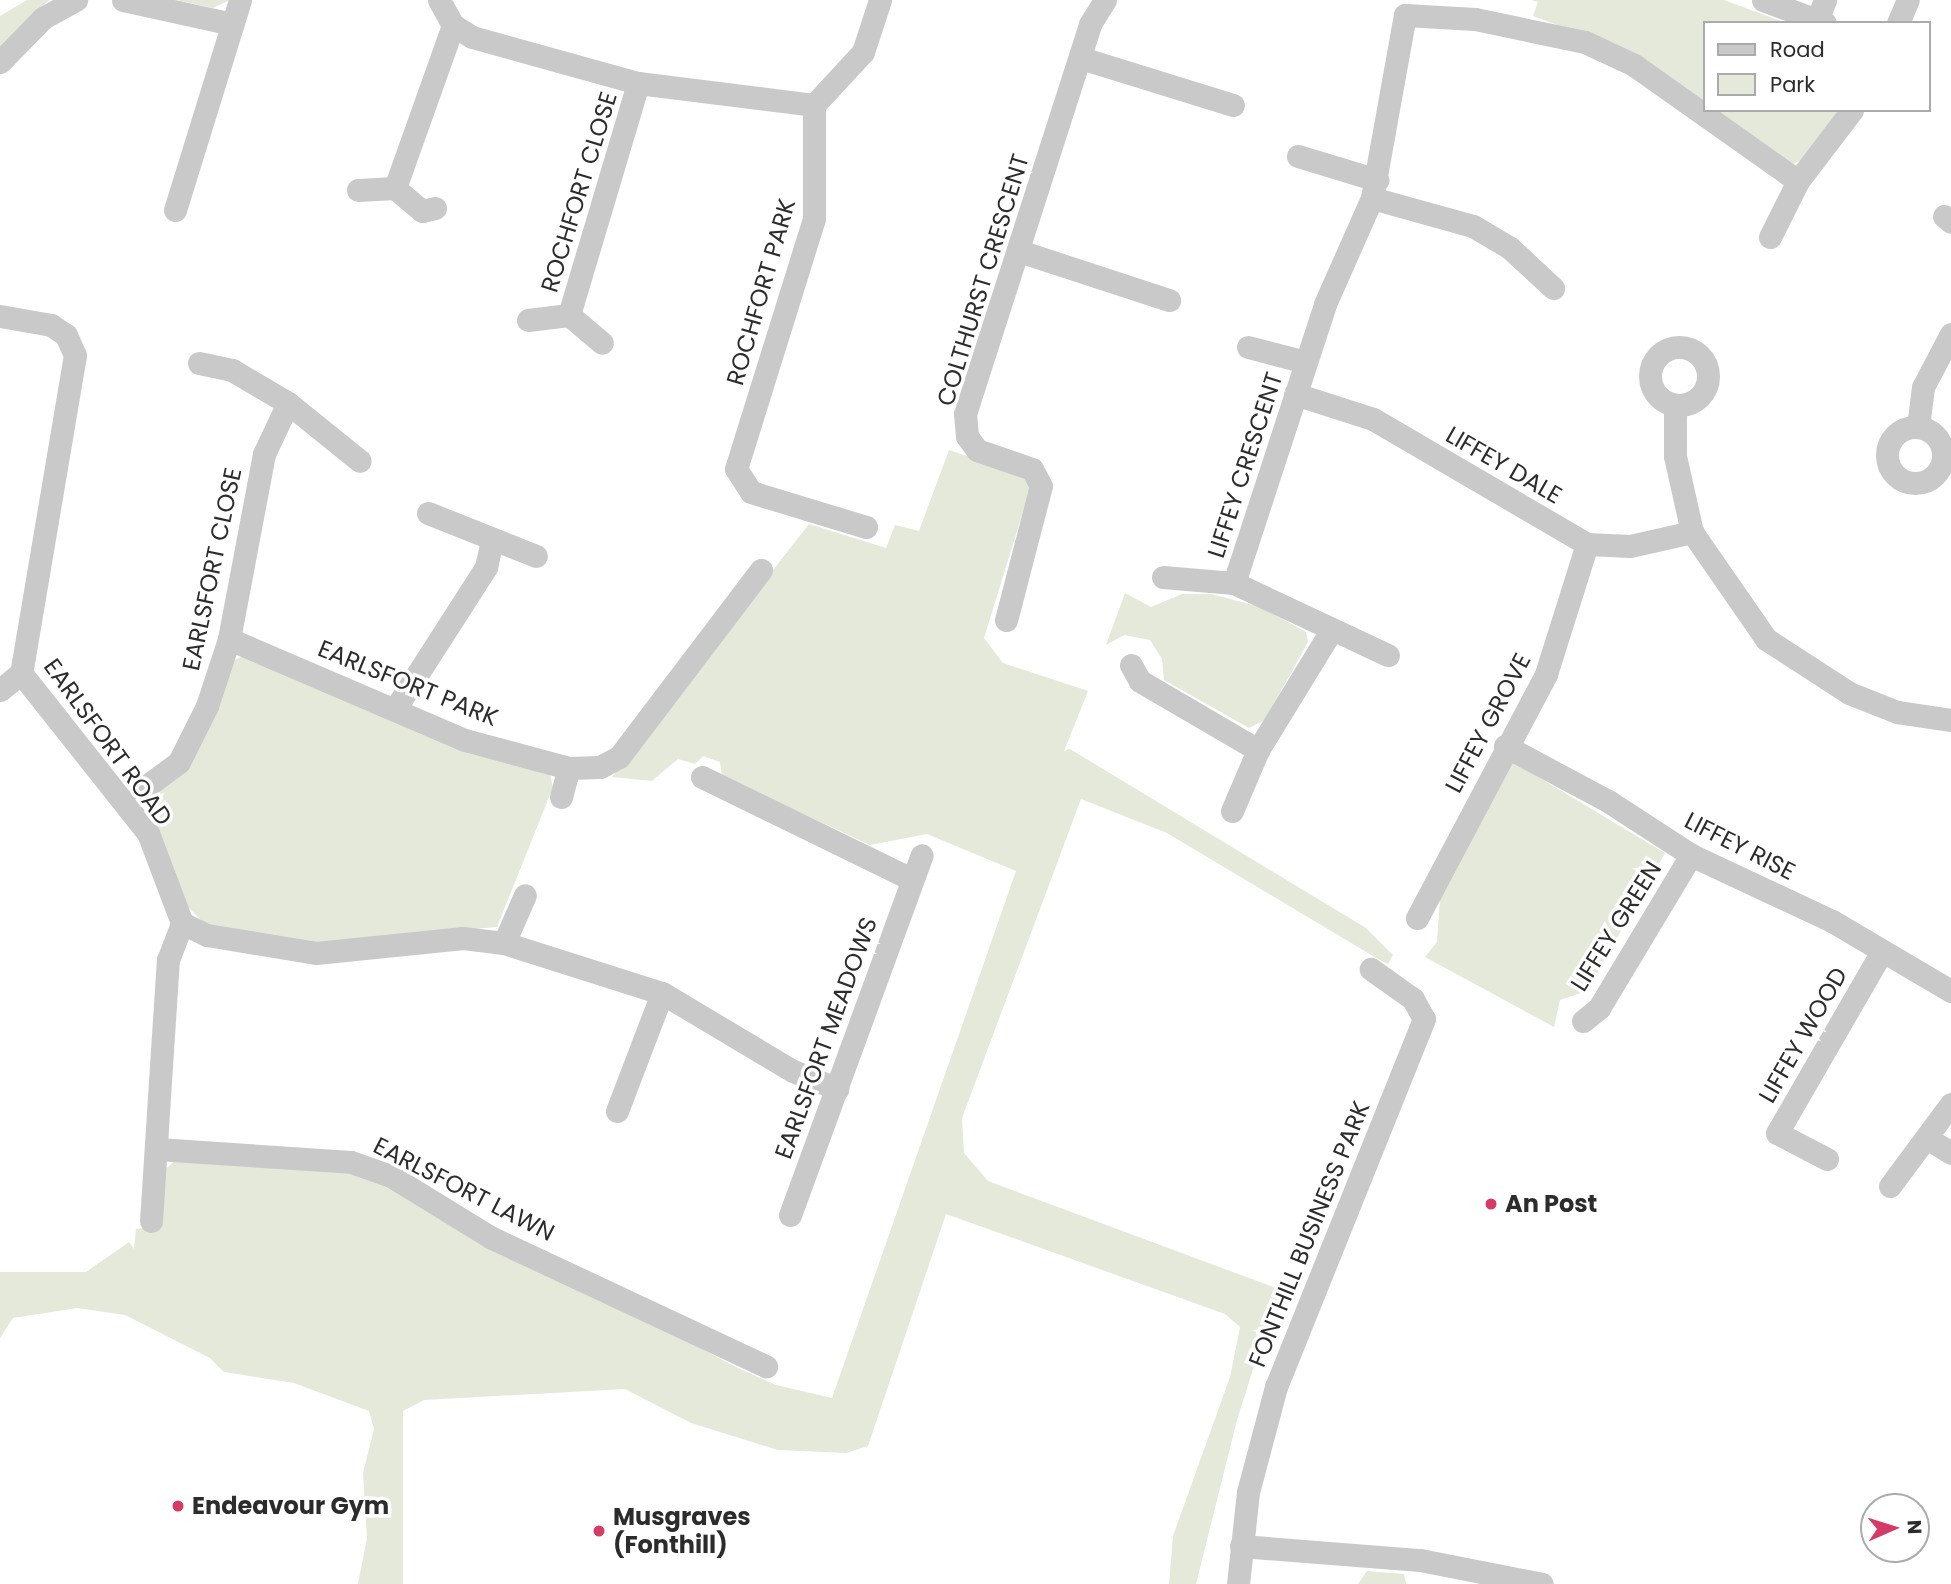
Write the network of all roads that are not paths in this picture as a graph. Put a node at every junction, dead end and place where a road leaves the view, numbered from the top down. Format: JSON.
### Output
{"nodes":[{"id":1,"x":76,"y":0,"type":"edge"},
{"id":2,"x":123,"y":0,"type":"edge"},
{"id":3,"x":240,"y":0,"type":"edge"},
{"id":4,"x":439,"y":0,"type":"edge"},
{"id":5,"x":880,"y":0,"type":"edge"},
{"id":6,"x":1105,"y":0,"type":"edge"},
{"id":7,"x":1763,"y":0,"type":"edge"},
{"id":8,"x":1908,"y":0,"type":"edge"},
{"id":9,"x":1822,"y":14,"type":"edge"},
{"id":10,"x":1899,"y":21,"type":"edge"},
{"id":11,"x":232,"y":24,"type":"junction"},
{"id":12,"x":453,"y":25,"type":"junction"},
{"id":13,"x":1081,"y":58,"type":"junction"},
{"id":14,"x":0,"y":62,"type":"edge"},
{"id":15,"x":638,"y":83,"type":"junction"},
{"id":16,"x":1233,"y":104,"type":"dead end"},
{"id":17,"x":814,"y":105,"type":"junction"},
{"id":18,"x":1850,"y":112,"type":"edge"},
{"id":19,"x":1298,"y":156,"type":"dead end"},
{"id":20,"x":1798,"y":181,"type":"junction"},
{"id":21,"x":395,"y":188,"type":"junction"},
{"id":22,"x":1375,"y":189,"type":"junction"},
{"id":23,"x":358,"y":190,"type":"dead end"},
{"id":24,"x":435,"y":208,"type":"dead end"},
{"id":25,"x":175,"y":210,"type":"dead end"},
{"id":26,"x":1770,"y":237,"type":"dead end"},
{"id":27,"x":1019,"y":251,"type":"junction"},
{"id":28,"x":1553,"y":288,"type":"dead end"},
{"id":29,"x":1170,"y":300,"type":"dead end"},
{"id":30,"x":0,"y":316,"type":"edge"},
{"id":31,"x":569,"y":316,"type":"junction"},
{"id":32,"x":528,"y":320,"type":"dead end"},
{"id":33,"x":1951,"y":334,"type":"edge"},
{"id":34,"x":602,"y":343,"type":"dead end"},
{"id":35,"x":1248,"y":347,"type":"dead end"},
{"id":36,"x":1305,"y":362,"type":"junction"},
{"id":37,"x":199,"y":363,"type":"dead end"},
{"id":38,"x":1295,"y":394,"type":"junction"},
{"id":39,"x":288,"y":403,"type":"junction"},
{"id":40,"x":1675,"y":405,"type":"dead end"},
{"id":41,"x":1918,"y":427,"type":"dead end"},
{"id":42,"x":360,"y":461,"type":"dead end"},
{"id":43,"x":428,"y":513,"type":"dead end"},
{"id":44,"x":866,"y":527,"type":"dead end"},
{"id":45,"x":1692,"y":532,"type":"junction"},
{"id":46,"x":492,"y":541,"type":"junction"},
{"id":47,"x":1587,"y":544,"type":"junction"},
{"id":48,"x":536,"y":556,"type":"dead end"},
{"id":49,"x":761,"y":570,"type":"dead end"},
{"id":50,"x":1163,"y":576,"type":"dead end"},
{"id":51,"x":1234,"y":583,"type":"junction"},
{"id":52,"x":1006,"y":620,"type":"dead end"},
{"id":53,"x":1331,"y":631,"type":"junction"},
{"id":54,"x":229,"y":639,"type":"junction"},
{"id":55,"x":1388,"y":655,"type":"dead end"},
{"id":56,"x":1130,"y":665,"type":"dead end"},
{"id":57,"x":21,"y":673,"type":"junction"},
{"id":58,"x":0,"y":690,"type":"edge"},
{"id":59,"x":395,"y":709,"type":"junction"},
{"id":60,"x":1951,"y":720,"type":"edge"},
{"id":61,"x":1506,"y":746,"type":"junction"},
{"id":62,"x":1258,"y":750,"type":"junction"},
{"id":63,"x":569,"y":768,"type":"junction"},
{"id":64,"x":702,"y":777,"type":"dead end"},
{"id":65,"x":561,"y":797,"type":"dead end"},
{"id":66,"x":125,"y":802,"type":"junction"},
{"id":67,"x":1232,"y":811,"type":"dead end"},
{"id":68,"x":922,"y":855,"type":"dead end"},
{"id":69,"x":1691,"y":855,"type":"junction"},
{"id":70,"x":911,"y":879,"type":"junction"},
{"id":71,"x":525,"y":895,"type":"dead end"},
{"id":72,"x":1417,"y":918,"type":"dead end"},
{"id":73,"x":182,"y":923,"type":"junction"},
{"id":74,"x":504,"y":943,"type":"junction"},
{"id":75,"x":1882,"y":951,"type":"junction"},
{"id":76,"x":1371,"y":969,"type":"dead end"},
{"id":77,"x":1951,"y":991,"type":"edge"},
{"id":78,"x":662,"y":993,"type":"junction"},
{"id":79,"x":1583,"y":1021,"type":"dead end"},
{"id":80,"x":838,"y":1089,"type":"junction"},
{"id":81,"x":1951,"y":1104,"type":"edge"},
{"id":82,"x":617,"y":1111,"type":"dead end"},
{"id":83,"x":1928,"y":1139,"type":"junction"},
{"id":84,"x":157,"y":1149,"type":"junction"},
{"id":85,"x":1951,"y":1153,"type":"edge"},
{"id":86,"x":1827,"y":1159,"type":"dead end"},
{"id":87,"x":1890,"y":1186,"type":"dead end"},
{"id":88,"x":790,"y":1215,"type":"dead end"},
{"id":89,"x":151,"y":1221,"type":"dead end"},
{"id":90,"x":766,"y":1366,"type":"dead end"},
{"id":91,"x":1241,"y":1546,"type":"junction"},
{"id":92,"x":1238,"y":1584,"type":"edge"},
{"id":93,"x":1542,"y":1584,"type":"edge"}],
"edges":[{"from":1,"to":14,"type":"street"},
{"from":2,"to":11,"type":"street"},
{"from":3,"to":11,"type":"street"},
{"from":4,"to":12,"type":"street"},
{"from":5,"to":17,"type":"street"},
{"from":6,"to":13,"type":"street","name":"COLTHURST CRESCENT"},
{"from":7,"to":9,"type":"street"},
{"from":8,"to":10,"type":"street"},
{"from":11,"to":25,"type":"street"},
{"from":12,"to":15,"type":"street"},
{"from":12,"to":21,"type":"street"},
{"from":13,"to":16,"type":"street"},
{"from":13,"to":27,"type":"street","name":"COLTHURST CRESCENT"},
{"from":15,"to":17,"type":"street"},
{"from":15,"to":31,"type":"street","name":"ROCHFORT CLOSE"},
{"from":17,"to":44,"type":"street","name":"ROCHFORT PARK"},
{"from":18,"to":20,"type":"street"},
{"from":19,"to":22,"type":"street"},
{"from":20,"to":22,"type":"street","name":"LIFFEY CRESCENT"},
{"from":20,"to":26,"type":"street"},
{"from":21,"to":23,"type":"street"},
{"from":21,"to":24,"type":"street"},
{"from":22,"to":28,"type":"street"},
{"from":22,"to":36,"type":"street","name":"LIFFEY CRESCENT"},
{"from":27,"to":29,"type":"street"},
{"from":27,"to":52,"type":"street","name":"COLTHURST CRESCENT"},
{"from":30,"to":57,"type":"street","name":"EARLSFORT ROAD"},
{"from":31,"to":32,"type":"street","name":"ROCHFORT CLOSE"},
{"from":31,"to":34,"type":"street","name":"ROCHFORT CLOSE"},
{"from":33,"to":41,"type":"street"},
{"from":35,"to":36,"type":"street","name":"LIFFEY CRESCENT"},
{"from":36,"to":38,"type":"street","name":"LIFFEY CRESCENT"},
{"from":37,"to":39,"type":"street"},
{"from":38,"to":47,"type":"street","name":"LIFFEY DALE"},
{"from":38,"to":51,"type":"street","name":"LIFFEY CRESCENT"},
{"from":39,"to":42,"type":"street"},
{"from":39,"to":54,"type":"street","name":"EARLSFORT CLOSE"},
{"from":40,"to":45,"type":"street"},
{"from":43,"to":46,"type":"street"},
{"from":45,"to":47,"type":"street","name":"LIFFEY DALE"},
{"from":45,"to":60,"type":"street"},
{"from":46,"to":48,"type":"street"},
{"from":46,"to":59,"type":"street"},
{"from":47,"to":61,"type":"street","name":"LIFFEY GROVE"},
{"from":49,"to":63,"type":"street","name":"EARLSFORT PARK"},
{"from":50,"to":51,"type":"street"},
{"from":51,"to":53,"type":"street"},
{"from":53,"to":55,"type":"street"},
{"from":53,"to":62,"type":"street"},
{"from":54,"to":59,"type":"street","name":"EARLSFORT PARK"},
{"from":54,"to":66,"type":"street","name":"EARLSFORT CLOSE"},
{"from":56,"to":62,"type":"street"},
{"from":57,"to":58,"type":"street"},
{"from":57,"to":66,"type":"street","name":"EARLSFORT ROAD"},
{"from":59,"to":63,"type":"street","name":"EARLSFORT PARK"},
{"from":61,"to":69,"type":"street","name":"LIFFEY RISE"},
{"from":61,"to":72,"type":"street","name":"LIFFEY GROVE"},
{"from":62,"to":67,"type":"street"},
{"from":63,"to":65,"type":"street"},
{"from":64,"to":70,"type":"street"},
{"from":66,"to":73,"type":"street","name":"EARLSFORT ROAD"},
{"from":68,"to":70,"type":"street","name":"EARLSFORT MEADOWS"},
{"from":69,"to":75,"type":"street","name":"LIFFEY RISE"},
{"from":69,"to":79,"type":"street","name":"LIFFEY GREEN"},
{"from":70,"to":80,"type":"street","name":"EARLSFORT MEADOWS"},
{"from":71,"to":74,"type":"street"},
{"from":73,"to":74,"type":"street"},
{"from":73,"to":84,"type":"street"},
{"from":74,"to":78,"type":"street"},
{"from":75,"to":77,"type":"street","name":"LIFFEY RISE"},
{"from":75,"to":86,"type":"street","name":"LIFFEY WOOD"},
{"from":76,"to":91,"type":"street","name":"FONTHILL BUSINESS PARK"},
{"from":78,"to":80,"type":"street"},
{"from":78,"to":82,"type":"street"},
{"from":80,"to":88,"type":"street","name":"EARLSFORT MEADOWS"},
{"from":81,"to":83,"type":"street"},
{"from":83,"to":85,"type":"street"},
{"from":83,"to":87,"type":"street"},
{"from":84,"to":89,"type":"street"},
{"from":84,"to":90,"type":"street","name":"EARLSFORT LAWN"},
{"from":91,"to":92,"type":"street","name":"FONTHILL BUSINESS PARK"},
{"from":91,"to":93,"type":"street"}]}
